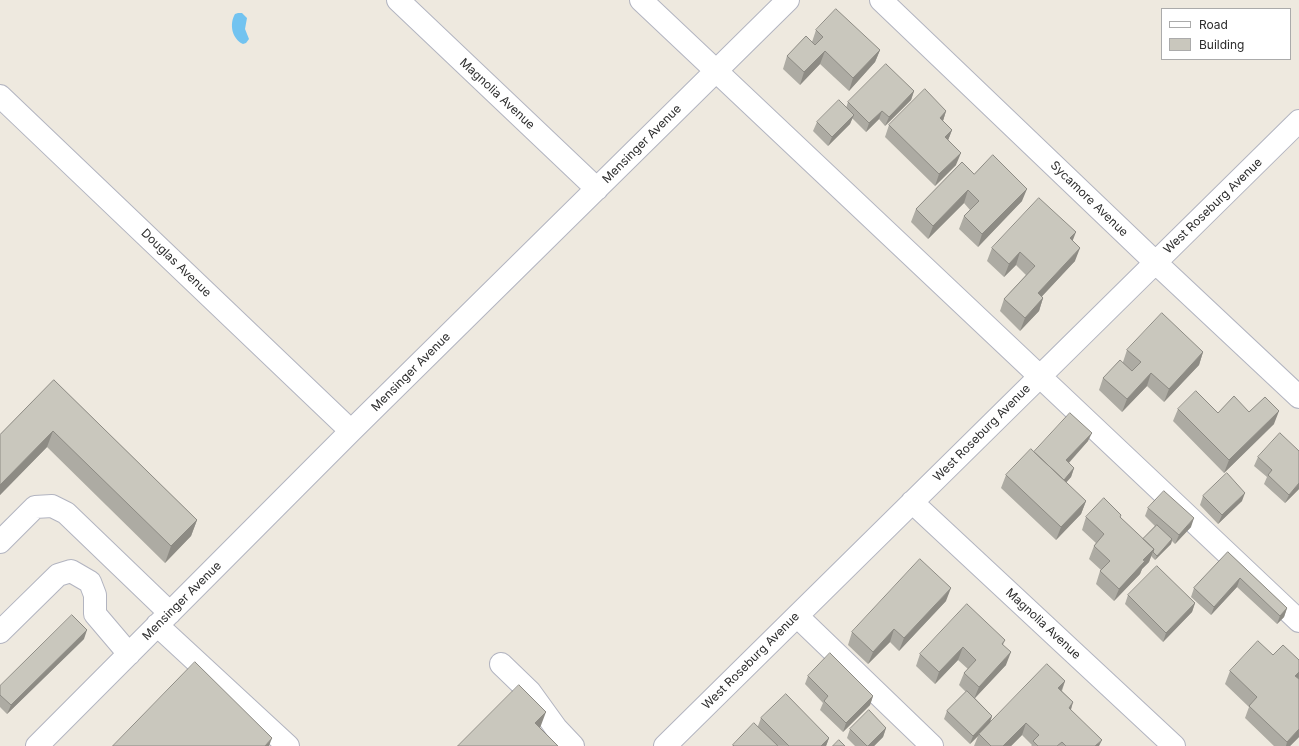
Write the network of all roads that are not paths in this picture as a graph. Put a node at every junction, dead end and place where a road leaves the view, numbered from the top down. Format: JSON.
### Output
{"nodes":[{"id":1,"x":398,"y":0,"type":"edge"},
{"id":2,"x":641,"y":0,"type":"edge"},
{"id":3,"x":788,"y":0,"type":"edge"},
{"id":4,"x":881,"y":0,"type":"edge"},
{"id":5,"x":716,"y":71,"type":"junction"},
{"id":6,"x":0,"y":96,"type":"edge"},
{"id":7,"x":1299,"y":122,"type":"edge"},
{"id":8,"x":597,"y":189,"type":"junction"},
{"id":9,"x":1155,"y":262,"type":"junction"},
{"id":10,"x":1039,"y":377,"type":"junction"},
{"id":11,"x":1299,"y":397,"type":"edge"},
{"id":12,"x":352,"y":431,"type":"junction"},
{"id":13,"x":912,"y":502,"type":"junction"},
{"id":14,"x":0,"y":542,"type":"edge"},
{"id":15,"x":797,"y":616,"type":"junction"},
{"id":16,"x":164,"y":619,"type":"junction"},
{"id":17,"x":1299,"y":622,"type":"edge"},
{"id":18,"x":0,"y":632,"type":"edge"},
{"id":19,"x":129,"y":654,"type":"junction"},
{"id":20,"x":501,"y":664,"type":"dead end"},
{"id":21,"x":919,"y":742,"type":"edge"},
{"id":22,"x":1160,"y":742,"type":"edge"},
{"id":23,"x":37,"y":746,"type":"edge"},
{"id":24,"x":288,"y":746,"type":"edge"},
{"id":25,"x":573,"y":746,"type":"edge"},
{"id":26,"x":665,"y":746,"type":"edge"}],
"edges":[{"from":1,"to":8,"type":"street","name":"Magnolia Avenue"},
{"from":2,"to":5,"type":"street"},
{"from":3,"to":5,"type":"street","name":"Mensinger Avenue"},
{"from":4,"to":9,"type":"street","name":"Sycamore Avenue"},
{"from":5,"to":8,"type":"street","name":"Mensinger Avenue"},
{"from":5,"to":10,"type":"street"},
{"from":6,"to":12,"type":"street","name":"Douglas Avenue"},
{"from":7,"to":9,"type":"street","name":"West Roseburg Avenue"},
{"from":8,"to":12,"type":"street","name":"Mensinger Avenue"},
{"from":9,"to":10,"type":"street","name":"West Roseburg Avenue"},
{"from":9,"to":11,"type":"street","name":"Sycamore Avenue"},
{"from":10,"to":13,"type":"street","name":"West Roseburg Avenue"},
{"from":10,"to":17,"type":"street"},
{"from":12,"to":16,"type":"street","name":"Mensinger Avenue"},
{"from":13,"to":15,"type":"street","name":"West Roseburg Avenue"},
{"from":13,"to":22,"type":"street","name":"Magnolia Avenue"},
{"from":14,"to":16,"type":"street"},
{"from":15,"to":21,"type":"street"},
{"from":15,"to":26,"type":"street","name":"West Roseburg Avenue"},
{"from":16,"to":19,"type":"street","name":"Mensinger Avenue"},
{"from":16,"to":24,"type":"street"},
{"from":18,"to":19,"type":"street"},
{"from":19,"to":23,"type":"street","name":"Mensinger Avenue"},
{"from":20,"to":25,"type":"street"}]}
